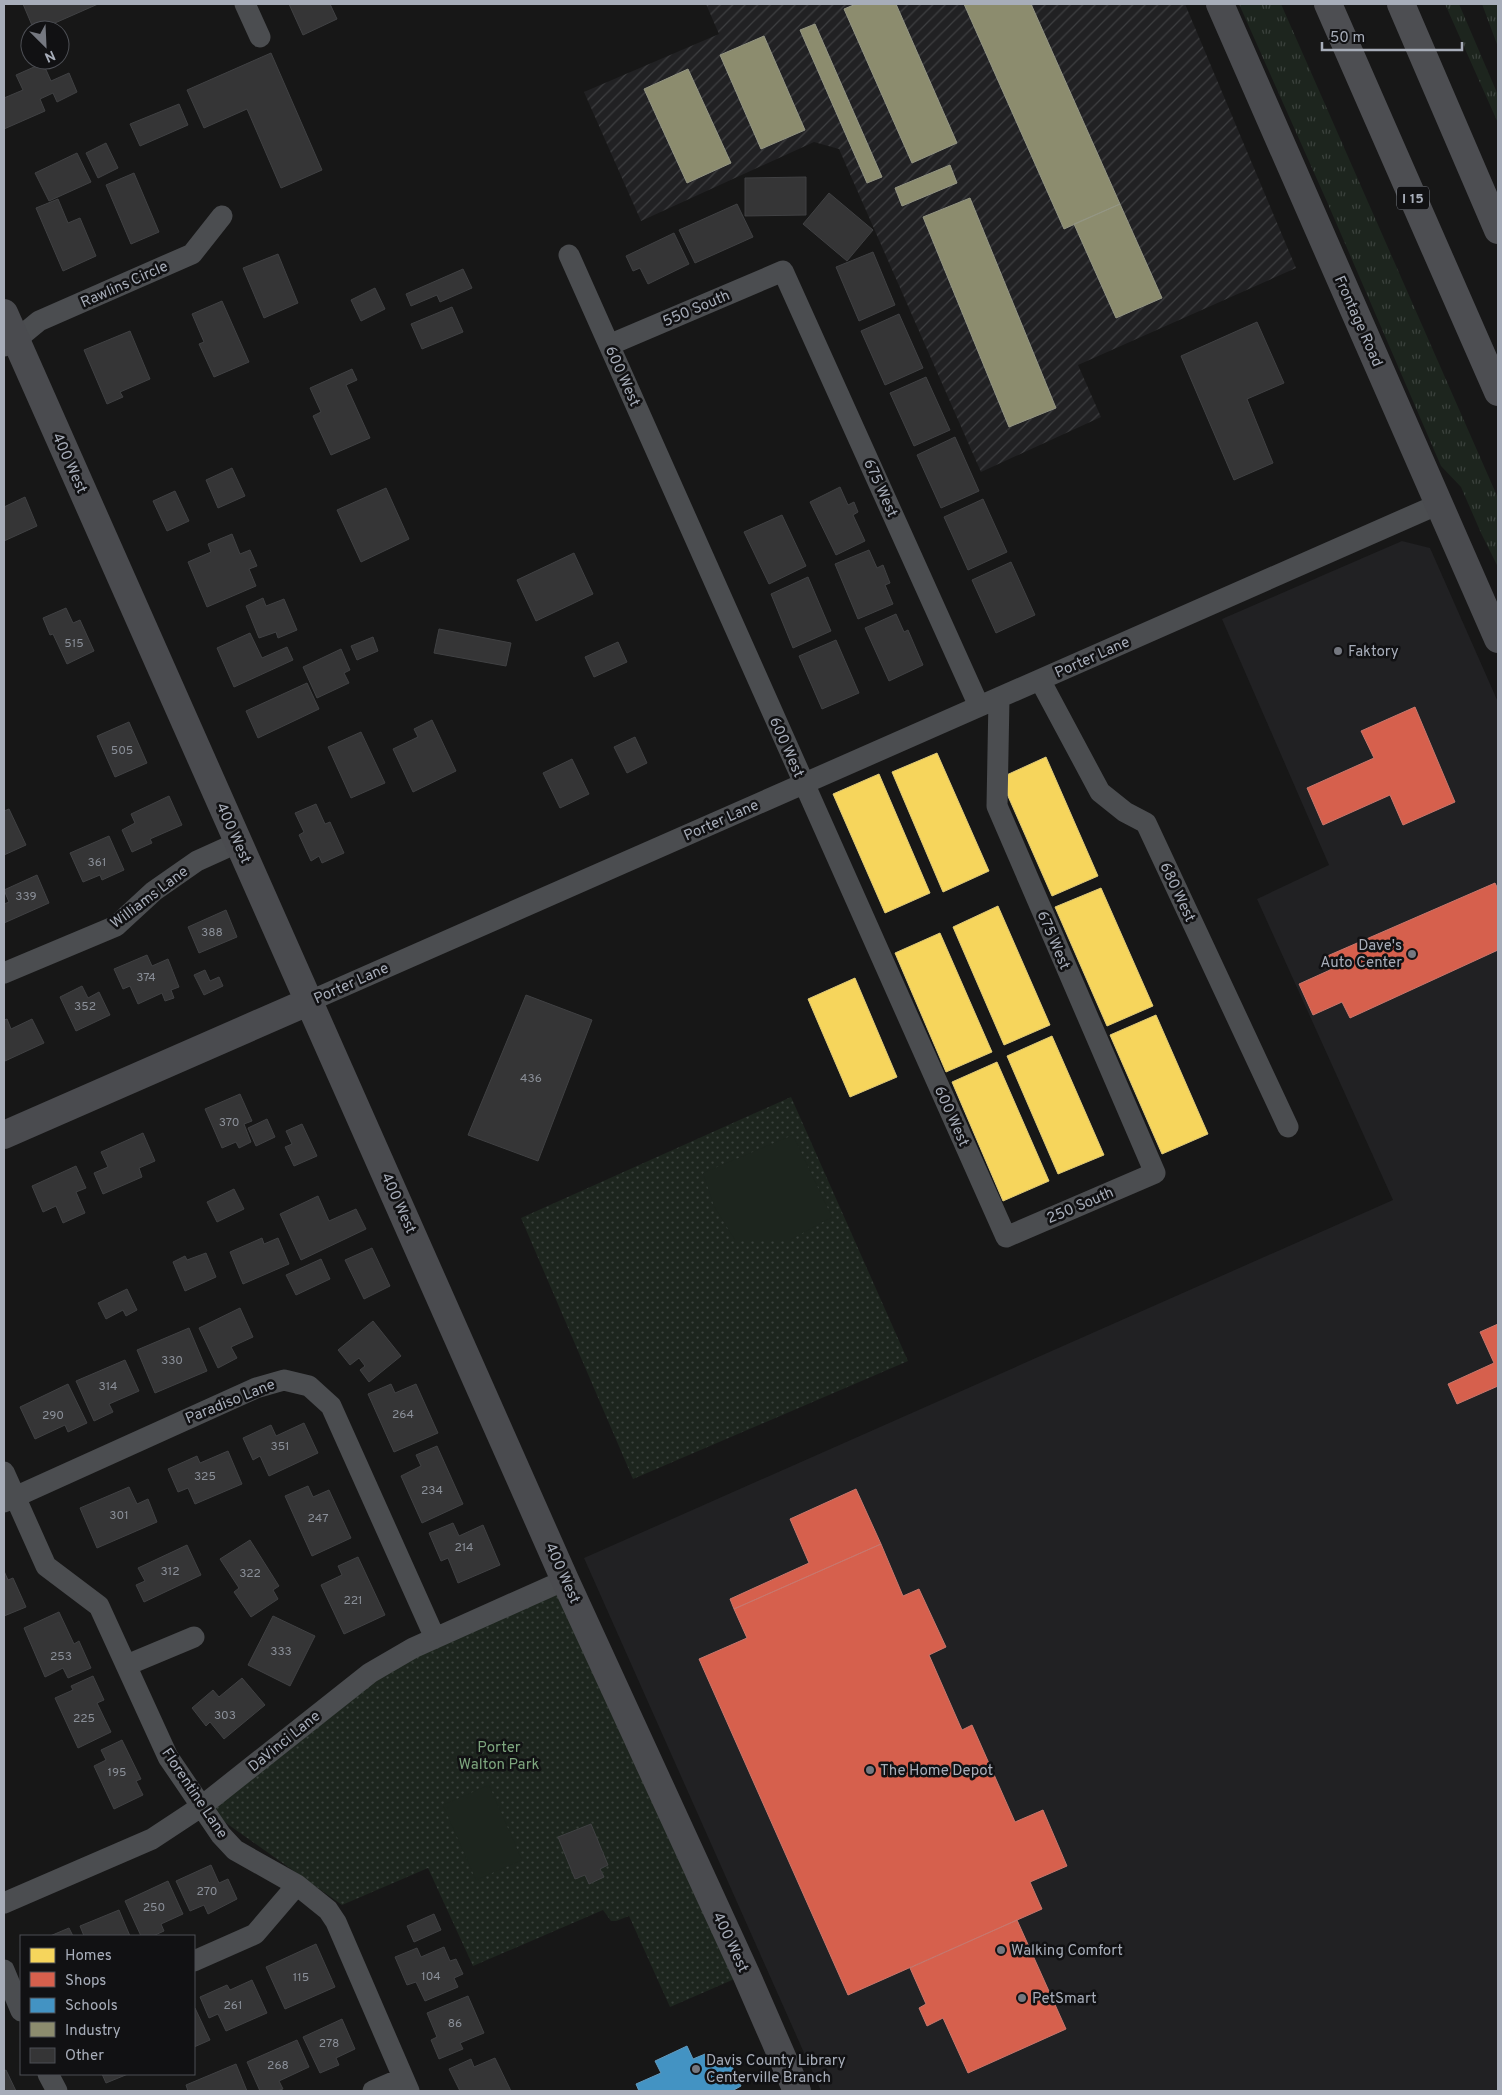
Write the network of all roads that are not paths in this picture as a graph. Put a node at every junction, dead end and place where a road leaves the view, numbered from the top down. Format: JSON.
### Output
{"nodes":[{"id":1,"x":245,"y":4,"type":"edge"},
{"id":2,"x":1220,"y":4,"type":"edge"},
{"id":3,"x":1328,"y":4,"type":"edge"},
{"id":4,"x":1401,"y":4,"type":"edge"},
{"id":5,"x":260,"y":37,"type":"dead end"},
{"id":6,"x":222,"y":216,"type":"dead end"},
{"id":7,"x":1498,"y":230,"type":"edge"},
{"id":8,"x":569,"y":255,"type":"dead end"},
{"id":9,"x":782,"y":270,"type":"joint"},
{"id":10,"x":4,"y":313,"type":"edge"},
{"id":11,"x":10,"y":343,"type":"edge"},
{"id":12,"x":609,"y":345,"type":"junction"},
{"id":13,"x":1498,"y":392,"type":"edge"},
{"id":14,"x":1439,"y":504,"type":"junction"},
{"id":15,"x":1498,"y":639,"type":"edge"},
{"id":16,"x":1040,"y":680,"type":"junction"},
{"id":17,"x":999,"y":698,"type":"junction"},
{"id":18,"x":979,"y":706,"type":"junction"},
{"id":19,"x":803,"y":784,"type":"junction"},
{"id":20,"x":239,"y":842,"type":"junction"},
{"id":21,"x":4,"y":974,"type":"edge"},
{"id":22,"x":310,"y":1001,"type":"junction"},
{"id":23,"x":1288,"y":1127,"type":"dead end"},
{"id":24,"x":4,"y":1135,"type":"edge"},
{"id":25,"x":1155,"y":1173,"type":"joint"},
{"id":26,"x":1006,"y":1238,"type":"joint"},
{"id":27,"x":4,"y":1472,"type":"edge"},
{"id":28,"x":9,"y":1499,"type":"edge"},
{"id":29,"x":565,"y":1580,"type":"junction"},
{"id":30,"x":194,"y":1637,"type":"dead end"},
{"id":31,"x":435,"y":1638,"type":"junction"},
{"id":32,"x":127,"y":1665,"type":"junction"},
{"id":33,"x":202,"y":1806,"type":"junction"},
{"id":34,"x":297,"y":1884,"type":"junction"},
{"id":35,"x":4,"y":1903,"type":"edge"},
{"id":36,"x":195,"y":1961,"type":"edge"},
{"id":37,"x":4,"y":1970,"type":"edge"},
{"id":38,"x":20,"y":2009,"type":"edge"},
{"id":39,"x":49,"y":2075,"type":"edge"},
{"id":40,"x":406,"y":2085,"type":"edge"},
{"id":41,"x":57,"y":2091,"type":"edge"},
{"id":42,"x":373,"y":2091,"type":"edge"},
{"id":43,"x":797,"y":2091,"type":"edge"}],
"edges":[{"from":1,"to":5,"type":"street"},
{"from":2,"to":14,"type":"main road","name":"Frontage Road"},
{"from":3,"to":13,"type":"highway","number":"I 15"},
{"from":4,"to":7,"type":"highway"},
{"from":6,"to":11,"type":"street","name":"Rawlins Circle"},
{"from":8,"to":12,"type":"street","name":"600 West"},
{"from":9,"to":12,"type":"street","name":"550 South"},
{"from":9,"to":18,"type":"street","name":"675 West"},
{"from":10,"to":11,"type":"main road","name":"400 West"},
{"from":11,"to":20,"type":"main road","name":"400 West"},
{"from":12,"to":19,"type":"street","name":"600 West"},
{"from":14,"to":15,"type":"main road","name":"Frontage Road"},
{"from":14,"to":16,"type":"street","name":"Porter Lane"},
{"from":16,"to":17,"type":"street","name":"Porter Lane"},
{"from":16,"to":23,"type":"street","name":"680 West"},
{"from":17,"to":18,"type":"street","name":"Porter Lane"},
{"from":17,"to":25,"type":"street","name":"675 West"},
{"from":18,"to":19,"type":"street","name":"Porter Lane"},
{"from":19,"to":22,"type":"street","name":"Porter Lane"},
{"from":19,"to":26,"type":"street","name":"600 West"},
{"from":20,"to":21,"type":"street","name":"Williams Lane"},
{"from":20,"to":22,"type":"main road","name":"400 West"},
{"from":22,"to":24,"type":"main road","name":"Porter Lane"},
{"from":22,"to":29,"type":"main road","name":"400 West"},
{"from":25,"to":26,"type":"street","name":"250 South"},
{"from":27,"to":28,"type":"street","name":"Florentine Lane"},
{"from":28,"to":31,"type":"street","name":"Paradiso Lane"},
{"from":28,"to":32,"type":"street","name":"Florentine Lane"},
{"from":29,"to":31,"type":"street","name":"DaVinci Lane"},
{"from":29,"to":43,"type":"main road","name":"400 West"},
{"from":30,"to":32,"type":"street"},
{"from":31,"to":33,"type":"street","name":"DaVinci Lane"},
{"from":32,"to":33,"type":"street","name":"Florentine Lane"},
{"from":33,"to":34,"type":"street","name":"Florentine Lane"},
{"from":33,"to":35,"type":"street","name":"DaVinci Lane"},
{"from":34,"to":36,"type":"street"},
{"from":34,"to":40,"type":"street","name":"Florentine Lane"},
{"from":37,"to":38,"type":"street"},
{"from":39,"to":41,"type":"street"},
{"from":40,"to":42,"type":"street"}]}
